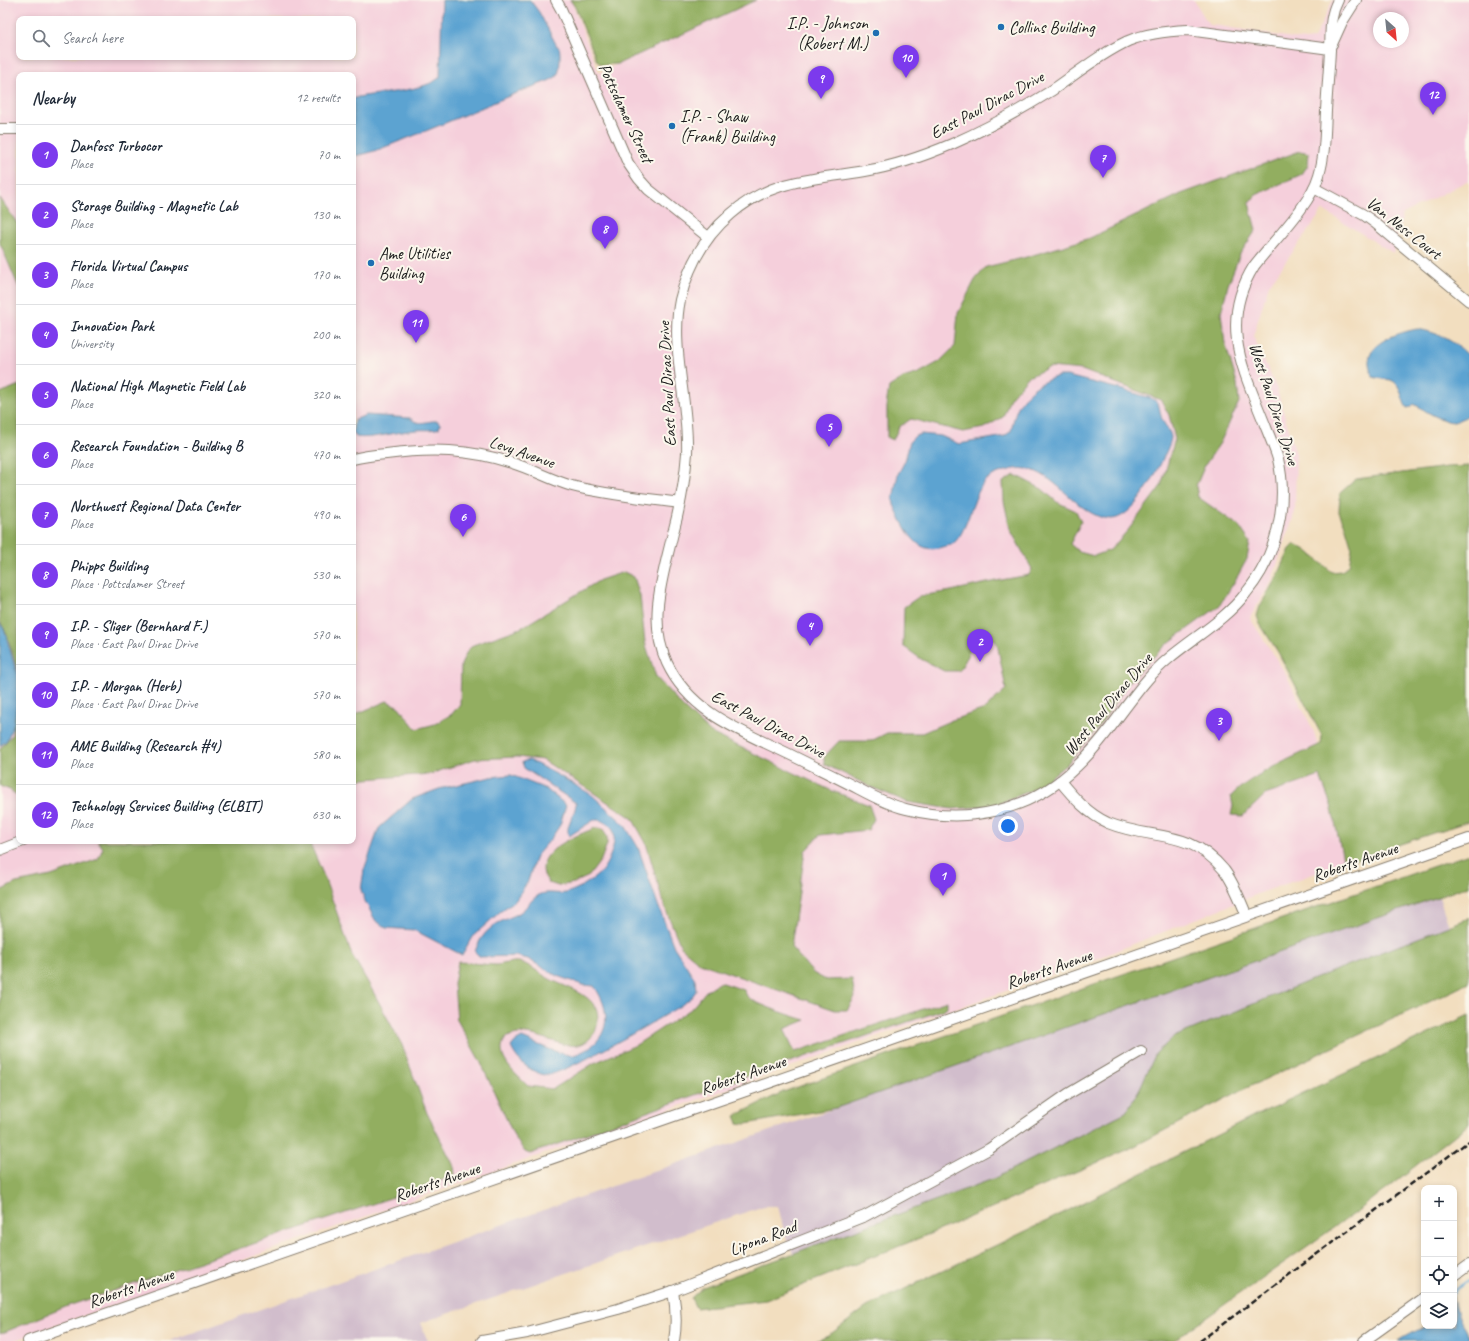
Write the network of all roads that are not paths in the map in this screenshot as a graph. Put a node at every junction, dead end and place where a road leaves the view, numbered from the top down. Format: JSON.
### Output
{"nodes":[{"id":1,"x":556,"y":0,"type":"edge"},
{"id":2,"x":1338,"y":0,"type":"edge"},
{"id":3,"x":1356,"y":0,"type":"edge"},
{"id":4,"x":1330,"y":49,"type":"junction"},
{"id":5,"x":0,"y":129,"type":"edge"},
{"id":6,"x":16,"y":129,"type":"edge"},
{"id":7,"x":1314,"y":188,"type":"junction"},
{"id":8,"x":708,"y":237,"type":"junction"},
{"id":9,"x":1469,"y":301,"type":"edge"},
{"id":10,"x":356,"y":459,"type":"edge"},
{"id":11,"x":680,"y":502,"type":"junction"},
{"id":12,"x":1060,"y":781,"type":"junction"},
{"id":13,"x":1469,"y":839,"type":"edge"},
{"id":14,"x":16,"y":844,"type":"edge"},
{"id":15,"x":0,"y":850,"type":"edge"},
{"id":16,"x":1247,"y":916,"type":"junction"},
{"id":17,"x":1141,"y":1051,"type":"dead end"},
{"id":18,"x":1469,"y":1265,"type":"edge"},
{"id":19,"x":1457,"y":1274,"type":"edge"},
{"id":20,"x":673,"y":1291,"type":"junction"},
{"id":21,"x":1421,"y":1300,"type":"edge"},
{"id":22,"x":28,"y":1341,"type":"edge"},
{"id":23,"x":482,"y":1341,"type":"edge"},
{"id":24,"x":674,"y":1341,"type":"edge"},
{"id":25,"x":1364,"y":1341,"type":"edge"}],
"edges":[{"from":1,"to":8,"type":"street","name":"Pottsdamer Street"},
{"from":2,"to":4,"type":"street","name":"West Paul Dirac Drive"},
{"from":3,"to":4,"type":"street"},
{"from":4,"to":7,"type":"street","name":"West Paul Dirac Drive"},
{"from":4,"to":8,"type":"street","name":"East Paul Dirac Drive"},
{"from":5,"to":6,"type":"street"},
{"from":7,"to":9,"type":"street","name":"Van Ness Court"},
{"from":7,"to":12,"type":"street","name":"West Paul Dirac Drive"},
{"from":8,"to":11,"type":"street","name":"East Paul Dirac Drive"},
{"from":10,"to":11,"type":"street","name":"Levy Avenue"},
{"from":11,"to":12,"type":"street","name":"East Paul Dirac Drive"},
{"from":12,"to":16,"type":"street"},
{"from":13,"to":16,"type":"street","name":"Roberts Avenue"},
{"from":14,"to":15,"type":"street"},
{"from":16,"to":22,"type":"street","name":"Roberts Avenue"},
{"from":17,"to":20,"type":"street","name":"Lipona Road"},
{"from":18,"to":19,"type":"street"},
{"from":20,"to":23,"type":"street","name":"Lipona Road"},
{"from":20,"to":24,"type":"street"},
{"from":21,"to":25,"type":"street"}]}
